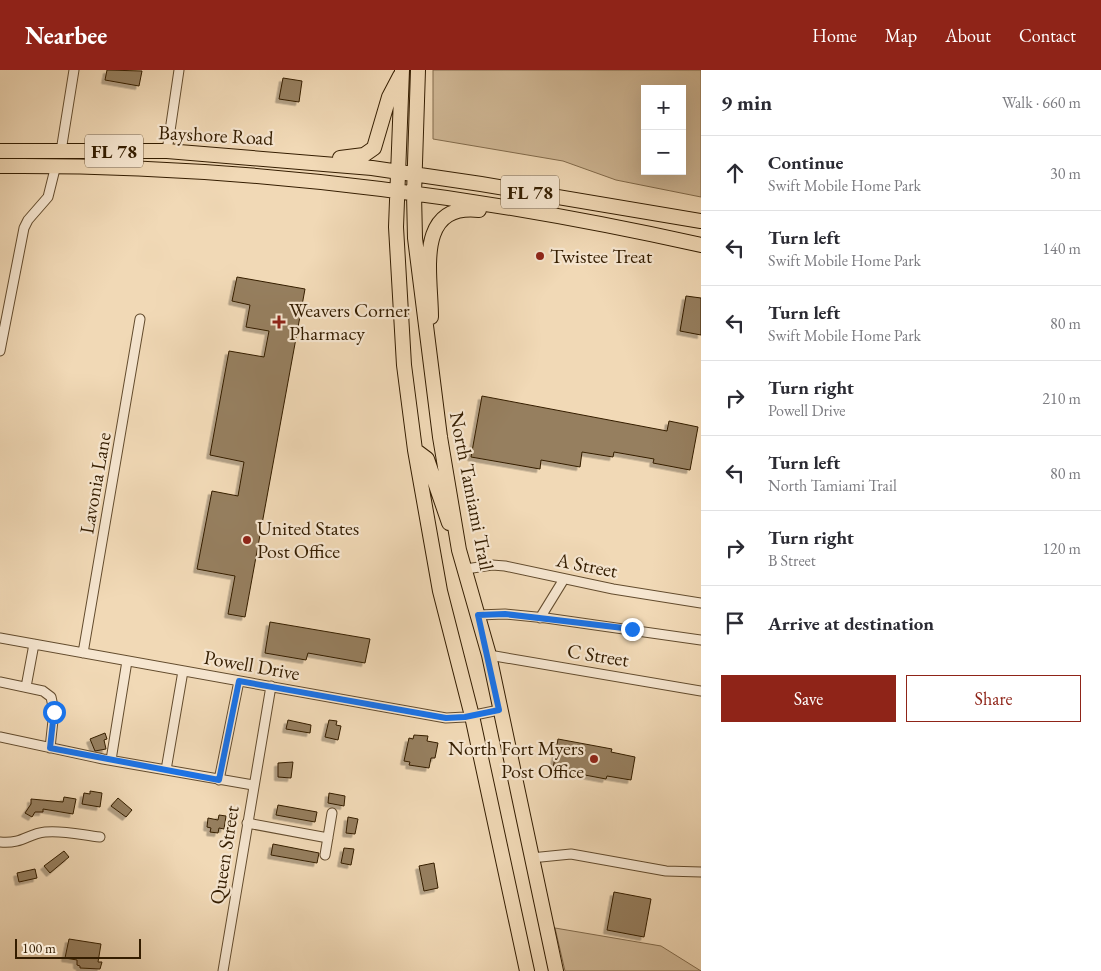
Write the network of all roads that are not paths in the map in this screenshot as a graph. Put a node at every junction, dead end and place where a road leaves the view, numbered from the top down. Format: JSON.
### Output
{"nodes":[{"id":1,"x":74,"y":70,"type":"edge"},
{"id":2,"x":179,"y":70,"type":"edge"},
{"id":3,"x":418,"y":70,"type":"edge"},
{"id":4,"x":402,"y":72,"type":"edge"},
{"id":5,"x":61,"y":151,"type":"junction"},
{"id":6,"x":167,"y":151,"type":"junction"},
{"id":7,"x":0,"y":152,"type":"edge"},
{"id":8,"x":289,"y":160,"type":"junction"},
{"id":9,"x":56,"y":165,"type":"junction"},
{"id":10,"x":0,"y":166,"type":"edge"},
{"id":11,"x":398,"y":172,"type":"junction"},
{"id":12,"x":414,"y":174,"type":"junction"},
{"id":13,"x":398,"y":191,"type":"junction"},
{"id":14,"x":414,"y":194,"type":"junction"},
{"id":15,"x":542,"y":214,"type":"junction"},
{"id":16,"x":701,"y":221,"type":"edge"},
{"id":17,"x":701,"y":245,"type":"edge"},
{"id":18,"x":140,"y":319,"type":"dead end"},
{"id":19,"x":0,"y":351,"type":"edge"},
{"id":20,"x":432,"y":380,"type":"junction"},
{"id":21,"x":415,"y":450,"type":"junction"},
{"id":22,"x":459,"y":550,"type":"junction"},
{"id":23,"x":466,"y":569,"type":"junction"},
{"id":24,"x":564,"y":580,"type":"junction"},
{"id":25,"x":701,"y":603,"type":"edge"},
{"id":26,"x":478,"y":615,"type":"junction"},
{"id":27,"x":540,"y":618,"type":"junction"},
{"id":28,"x":0,"y":638,"type":"edge"},
{"id":29,"x":701,"y":640,"type":"edge"},
{"id":30,"x":34,"y":644,"type":"junction"},
{"id":31,"x":83,"y":653,"type":"junction"},
{"id":32,"x":489,"y":655,"type":"junction"},
{"id":33,"x":127,"y":661,"type":"junction"},
{"id":34,"x":183,"y":671,"type":"junction"},
{"id":35,"x":239,"y":681,"type":"junction"},
{"id":36,"x":0,"y":682,"type":"edge"},
{"id":37,"x":271,"y":686,"type":"junction"},
{"id":38,"x":26,"y":687,"type":"junction"},
{"id":39,"x":701,"y":690,"type":"edge"},
{"id":40,"x":499,"y":710,"type":"junction"},
{"id":41,"x":472,"y":716,"type":"junction"},
{"id":42,"x":0,"y":737,"type":"edge"},
{"id":43,"x":50,"y":748,"type":"junction"},
{"id":44,"x":111,"y":760,"type":"junction"},
{"id":45,"x":166,"y":770,"type":"junction"},
{"id":46,"x":219,"y":780,"type":"junction"},
{"id":47,"x":253,"y":786,"type":"junction"},
{"id":48,"x":332,"y":813,"type":"dead end"},
{"id":49,"x":247,"y":823,"type":"junction"},
{"id":50,"x":100,"y":837,"type":"dead end"},
{"id":51,"x":328,"y":838,"type":"junction"},
{"id":52,"x":0,"y":842,"type":"edge"},
{"id":53,"x":325,"y":855,"type":"dead end"},
{"id":54,"x":531,"y":858,"type":"junction"},
{"id":55,"x":701,"y":872,"type":"edge"},
{"id":56,"x":222,"y":971,"type":"edge"},
{"id":57,"x":528,"y":971,"type":"edge"},
{"id":58,"x":556,"y":971,"type":"edge"}],
"edges":[{"from":1,"to":5,"type":"street"},
{"from":2,"to":6,"type":"street"},
{"from":3,"to":12,"type":"main road","name":"North Tamiami Trail"},
{"from":4,"to":8,"type":"main road"},
{"from":4,"to":11,"type":"main road"},
{"from":5,"to":6,"type":"main road","name":"Bayshore Road","number":"FL 78"},
{"from":5,"to":7,"type":"main road","name":"Bayshore Road","number":"FL 78"},
{"from":6,"to":8,"type":"main road","name":"Bayshore Road","number":"FL 78"},
{"from":8,"to":11,"type":"main road","name":"Bayshore Road","number":"FL 78"},
{"from":9,"to":10,"type":"main road","name":"Bayshore Road","number":"FL 78"},
{"from":9,"to":13,"type":"main road","name":"Bayshore Road","number":"FL 78"},
{"from":9,"to":19,"type":"street"},
{"from":11,"to":12,"type":"main road","number":"FL 78"},
{"from":11,"to":13,"type":"main road"},
{"from":12,"to":14,"type":"main road","name":"North Tamiami Trail"},
{"from":12,"to":16,"type":"main road","number":"FL 78"},
{"from":13,"to":14,"type":"main road","number":"FL 78"},
{"from":13,"to":21,"type":"main road"},
{"from":14,"to":15,"type":"main road","number":"FL 78"},
{"from":14,"to":20,"type":"main road","name":"North Tamiami Trail"},
{"from":15,"to":17,"type":"main road","number":"FL 78"},
{"from":15,"to":20,"type":"main road"},
{"from":18,"to":31,"type":"street","name":"Lavonia Lane"},
{"from":20,"to":22,"type":"main road","name":"North Tamiami Trail"},
{"from":21,"to":22,"type":"main road"},
{"from":21,"to":41,"type":"main road"},
{"from":22,"to":23,"type":"main road","name":"North Tamiami Trail"},
{"from":23,"to":24,"type":"street","name":"A Street"},
{"from":23,"to":26,"type":"main road","name":"North Tamiami Trail"},
{"from":24,"to":25,"type":"street","name":"A Street"},
{"from":24,"to":27,"type":"street"},
{"from":26,"to":27,"type":"street"},
{"from":26,"to":32,"type":"main road","name":"North Tamiami Trail"},
{"from":27,"to":29,"type":"street"},
{"from":28,"to":30,"type":"street","name":"Powell Drive"},
{"from":30,"to":31,"type":"street","name":"Powell Drive"},
{"from":30,"to":38,"type":"street"},
{"from":31,"to":33,"type":"street","name":"Powell Drive"},
{"from":32,"to":39,"type":"street","name":"C Street"},
{"from":32,"to":40,"type":"main road","name":"North Tamiami Trail"},
{"from":33,"to":34,"type":"street","name":"Powell Drive"},
{"from":33,"to":44,"type":"street"},
{"from":34,"to":35,"type":"street","name":"Powell Drive"},
{"from":34,"to":45,"type":"street"},
{"from":35,"to":37,"type":"street","name":"Powell Drive"},
{"from":35,"to":46,"type":"street"},
{"from":36,"to":38,"type":"street"},
{"from":37,"to":41,"type":"street","name":"Powell Drive"},
{"from":37,"to":47,"type":"street","name":"Queen Street"},
{"from":38,"to":43,"type":"street"},
{"from":40,"to":41,"type":"street","name":"Powell Drive"},
{"from":40,"to":54,"type":"main road","name":"North Tamiami Trail"},
{"from":41,"to":57,"type":"main road"},
{"from":42,"to":43,"type":"street"},
{"from":43,"to":44,"type":"street"},
{"from":44,"to":45,"type":"street"},
{"from":45,"to":46,"type":"street"},
{"from":46,"to":47,"type":"street"},
{"from":47,"to":49,"type":"street","name":"Queen Street"},
{"from":48,"to":51,"type":"street"},
{"from":49,"to":51,"type":"street"},
{"from":49,"to":56,"type":"street","name":"Queen Street"},
{"from":50,"to":52,"type":"street"},
{"from":51,"to":53,"type":"street"},
{"from":54,"to":55,"type":"street"},
{"from":54,"to":58,"type":"main road","name":"North Tamiami Trail"}]}
